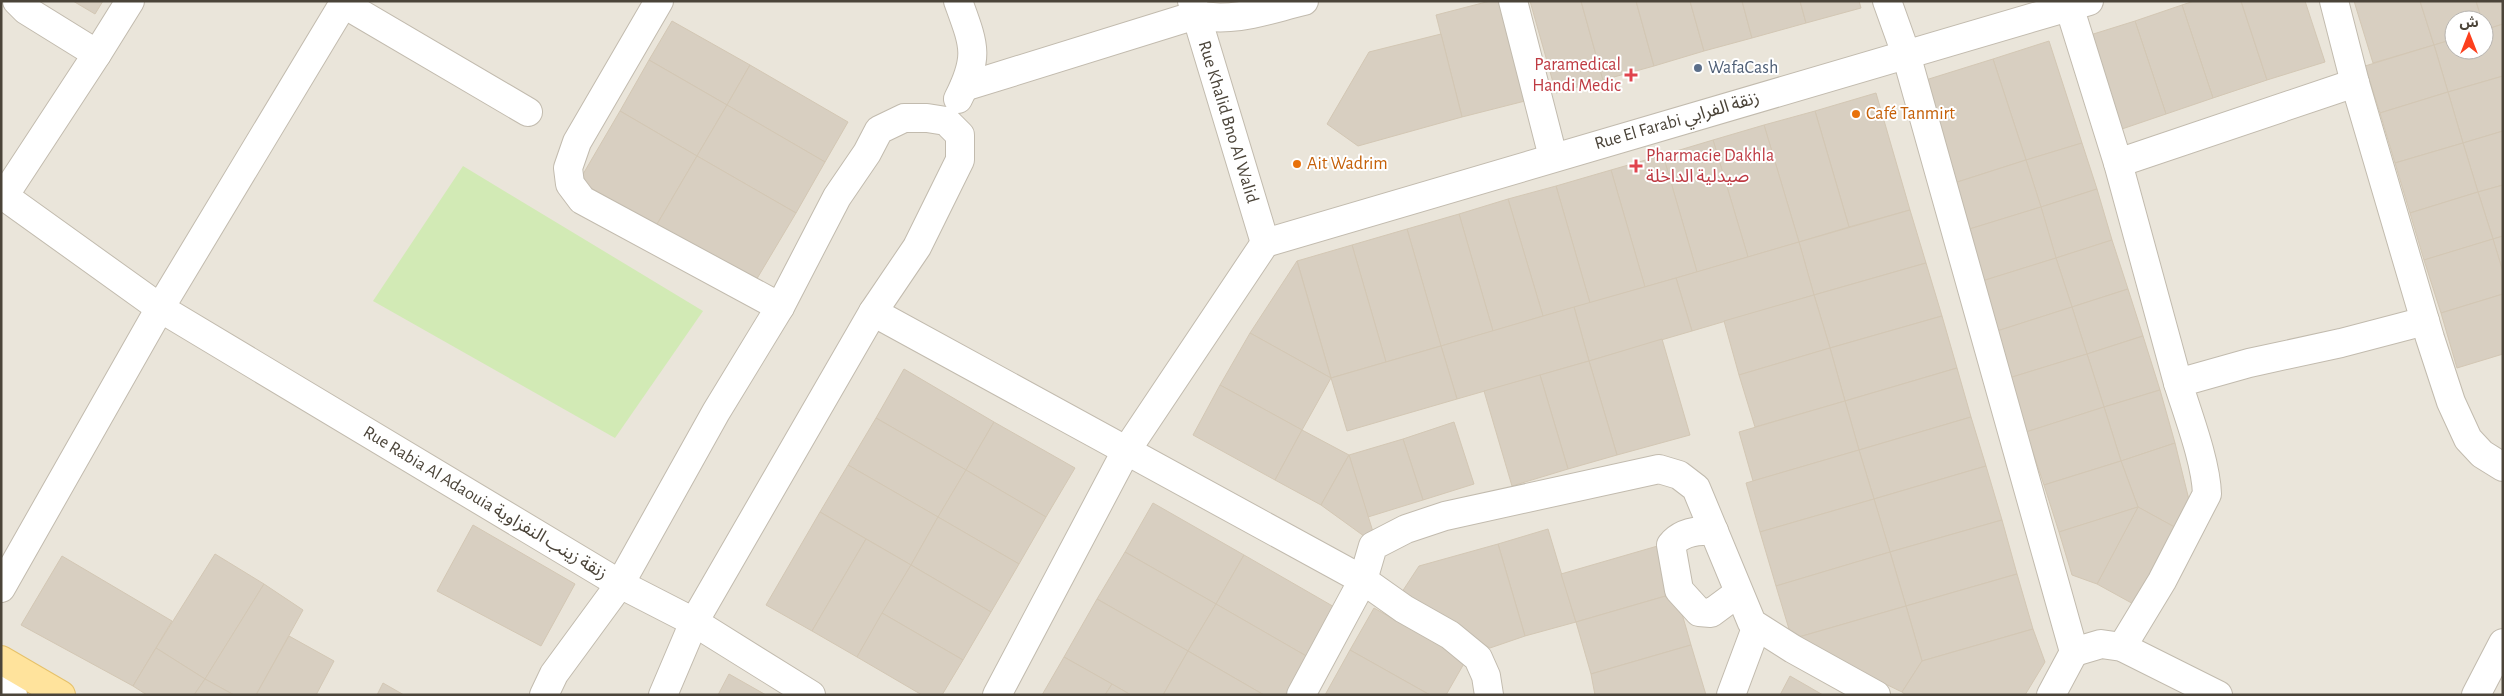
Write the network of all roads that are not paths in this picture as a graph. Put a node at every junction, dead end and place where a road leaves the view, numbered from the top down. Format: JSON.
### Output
{"nodes":[{"id":1,"x":17,"y":1,"type":"edge"},
{"id":2,"x":130,"y":1,"type":"edge"},
{"id":3,"x":659,"y":1,"type":"edge"},
{"id":4,"x":958,"y":1,"type":"edge"},
{"id":5,"x":1304,"y":1,"type":"edge"},
{"id":6,"x":1513,"y":1,"type":"edge"},
{"id":7,"x":1887,"y":1,"type":"edge"},
{"id":8,"x":2334,"y":1,"type":"edge"},
{"id":9,"x":345,"y":2,"type":"edge"},
{"id":10,"x":2079,"y":4,"type":"edge"},
{"id":11,"x":1194,"y":8,"type":"edge"},
{"id":12,"x":97,"y":54,"type":"junction"},
{"id":13,"x":1906,"y":54,"type":"junction"},
{"id":14,"x":2355,"y":83,"type":"junction"},
{"id":15,"x":964,"y":87,"type":"junction"},
{"id":16,"x":528,"y":112,"type":"dead end"},
{"id":17,"x":946,"y":121,"type":"junction"},
{"id":18,"x":1552,"y":157,"type":"junction"},
{"id":19,"x":2118,"y":163,"type":"junction"},
{"id":20,"x":3,"y":195,"type":"edge"},
{"id":21,"x":1265,"y":243,"type":"junction"},
{"id":22,"x":780,"y":307,"type":"junction"},
{"id":23,"x":160,"y":308,"type":"junction"},
{"id":24,"x":872,"y":312,"type":"junction"},
{"id":25,"x":2425,"y":321,"type":"junction"},
{"id":26,"x":2178,"y":383,"type":"junction"},
{"id":27,"x":1126,"y":450,"type":"junction"},
{"id":28,"x":2503,"y":467,"type":"edge"},
{"id":29,"x":1714,"y":531,"type":"junction"},
{"id":30,"x":1363,"y":580,"type":"junction"},
{"id":31,"x":620,"y":584,"type":"junction"},
{"id":32,"x":1,"y":588,"type":"edge"},
{"id":33,"x":1738,"y":593,"type":"junction"},
{"id":34,"x":694,"y":622,"type":"junction"},
{"id":35,"x":1756,"y":628,"type":"junction"},
{"id":36,"x":2503,"y":643,"type":"edge"},
{"id":37,"x":2122,"y":646,"type":"junction"},
{"id":38,"x":2074,"y":652,"type":"junction"},
{"id":39,"x":1,"y":660,"type":"edge"},
{"id":40,"x":1,"y":688,"type":"edge"},
{"id":41,"x":13,"y":695,"type":"edge"},
{"id":42,"x":62,"y":695,"type":"edge"},
{"id":43,"x":544,"y":695,"type":"edge"},
{"id":44,"x":663,"y":695,"type":"edge"},
{"id":45,"x":811,"y":695,"type":"edge"},
{"id":46,"x":997,"y":695,"type":"edge"},
{"id":47,"x":1301,"y":695,"type":"edge"},
{"id":48,"x":1489,"y":695,"type":"edge"},
{"id":49,"x":1731,"y":695,"type":"edge"},
{"id":50,"x":1876,"y":695,"type":"edge"},
{"id":51,"x":2051,"y":695,"type":"edge"},
{"id":52,"x":2218,"y":695,"type":"edge"},
{"id":53,"x":2476,"y":695,"type":"edge"}],
"edges":[{"from":1,"to":12,"type":"street"},
{"from":2,"to":12,"type":"street"},
{"from":3,"to":22,"type":"street"},
{"from":4,"to":15,"type":"street"},
{"from":5,"to":11,"type":"street"},
{"from":6,"to":18,"type":"street"},
{"from":7,"to":13,"type":"street"},
{"from":8,"to":14,"type":"street"},
{"from":9,"to":16,"type":"street"},
{"from":9,"to":23,"type":"street"},
{"from":10,"to":13,"type":"street","name":"Rue El Farabi زنقة الفرابي"},
{"from":10,"to":19,"type":"street"},
{"from":11,"to":15,"type":"street"},
{"from":11,"to":21,"type":"street","name":"Rue Khalid Bno Al Walid"},
{"from":12,"to":20,"type":"street"},
{"from":13,"to":18,"type":"street","name":"Rue El Farabi زنقة الفرابي"},
{"from":13,"to":38,"type":"street"},
{"from":14,"to":19,"type":"street"},
{"from":14,"to":25,"type":"street"},
{"from":15,"to":17,"type":"street"},
{"from":17,"to":22,"type":"street"},
{"from":17,"to":24,"type":"street"},
{"from":18,"to":21,"type":"street","name":"Rue El Farabi زنقة الفرابي"},
{"from":19,"to":26,"type":"street"},
{"from":20,"to":23,"type":"street","name":"Rue Rabia Al Adaouia زنقة زينب النفزاوية"},
{"from":21,"to":27,"type":"street"},
{"from":22,"to":31,"type":"street"},
{"from":23,"to":31,"type":"street","name":"Rue Rabia Al Adaouia زنقة زينب النفزاوية"},
{"from":23,"to":32,"type":"street"},
{"from":24,"to":27,"type":"street"},
{"from":24,"to":34,"type":"street"},
{"from":25,"to":26,"type":"street"},
{"from":25,"to":28,"type":"street"},
{"from":26,"to":37,"type":"street"},
{"from":27,"to":30,"type":"street"},
{"from":27,"to":46,"type":"street"},
{"from":29,"to":30,"type":"street"},
{"from":29,"to":33,"type":"street"},
{"from":29,"to":33,"type":"street"},
{"from":30,"to":47,"type":"street"},
{"from":30,"to":48,"type":"street"},
{"from":31,"to":34,"type":"street","name":"Rue Rabia Al Adaouia زنقة زينب النفزاوية"},
{"from":31,"to":43,"type":"street"},
{"from":33,"to":35,"type":"street"},
{"from":34,"to":44,"type":"street"},
{"from":34,"to":45,"type":"street","name":"Rue Rabia Al Adaouia زنقة زينب النفزاوية"},
{"from":35,"to":49,"type":"street"},
{"from":35,"to":50,"type":"street"},
{"from":36,"to":53,"type":"street"},
{"from":37,"to":38,"type":"street"},
{"from":37,"to":52,"type":"street"},
{"from":38,"to":51,"type":"street"},
{"from":39,"to":42,"type":"main road"},
{"from":40,"to":41,"type":"street"}]}
